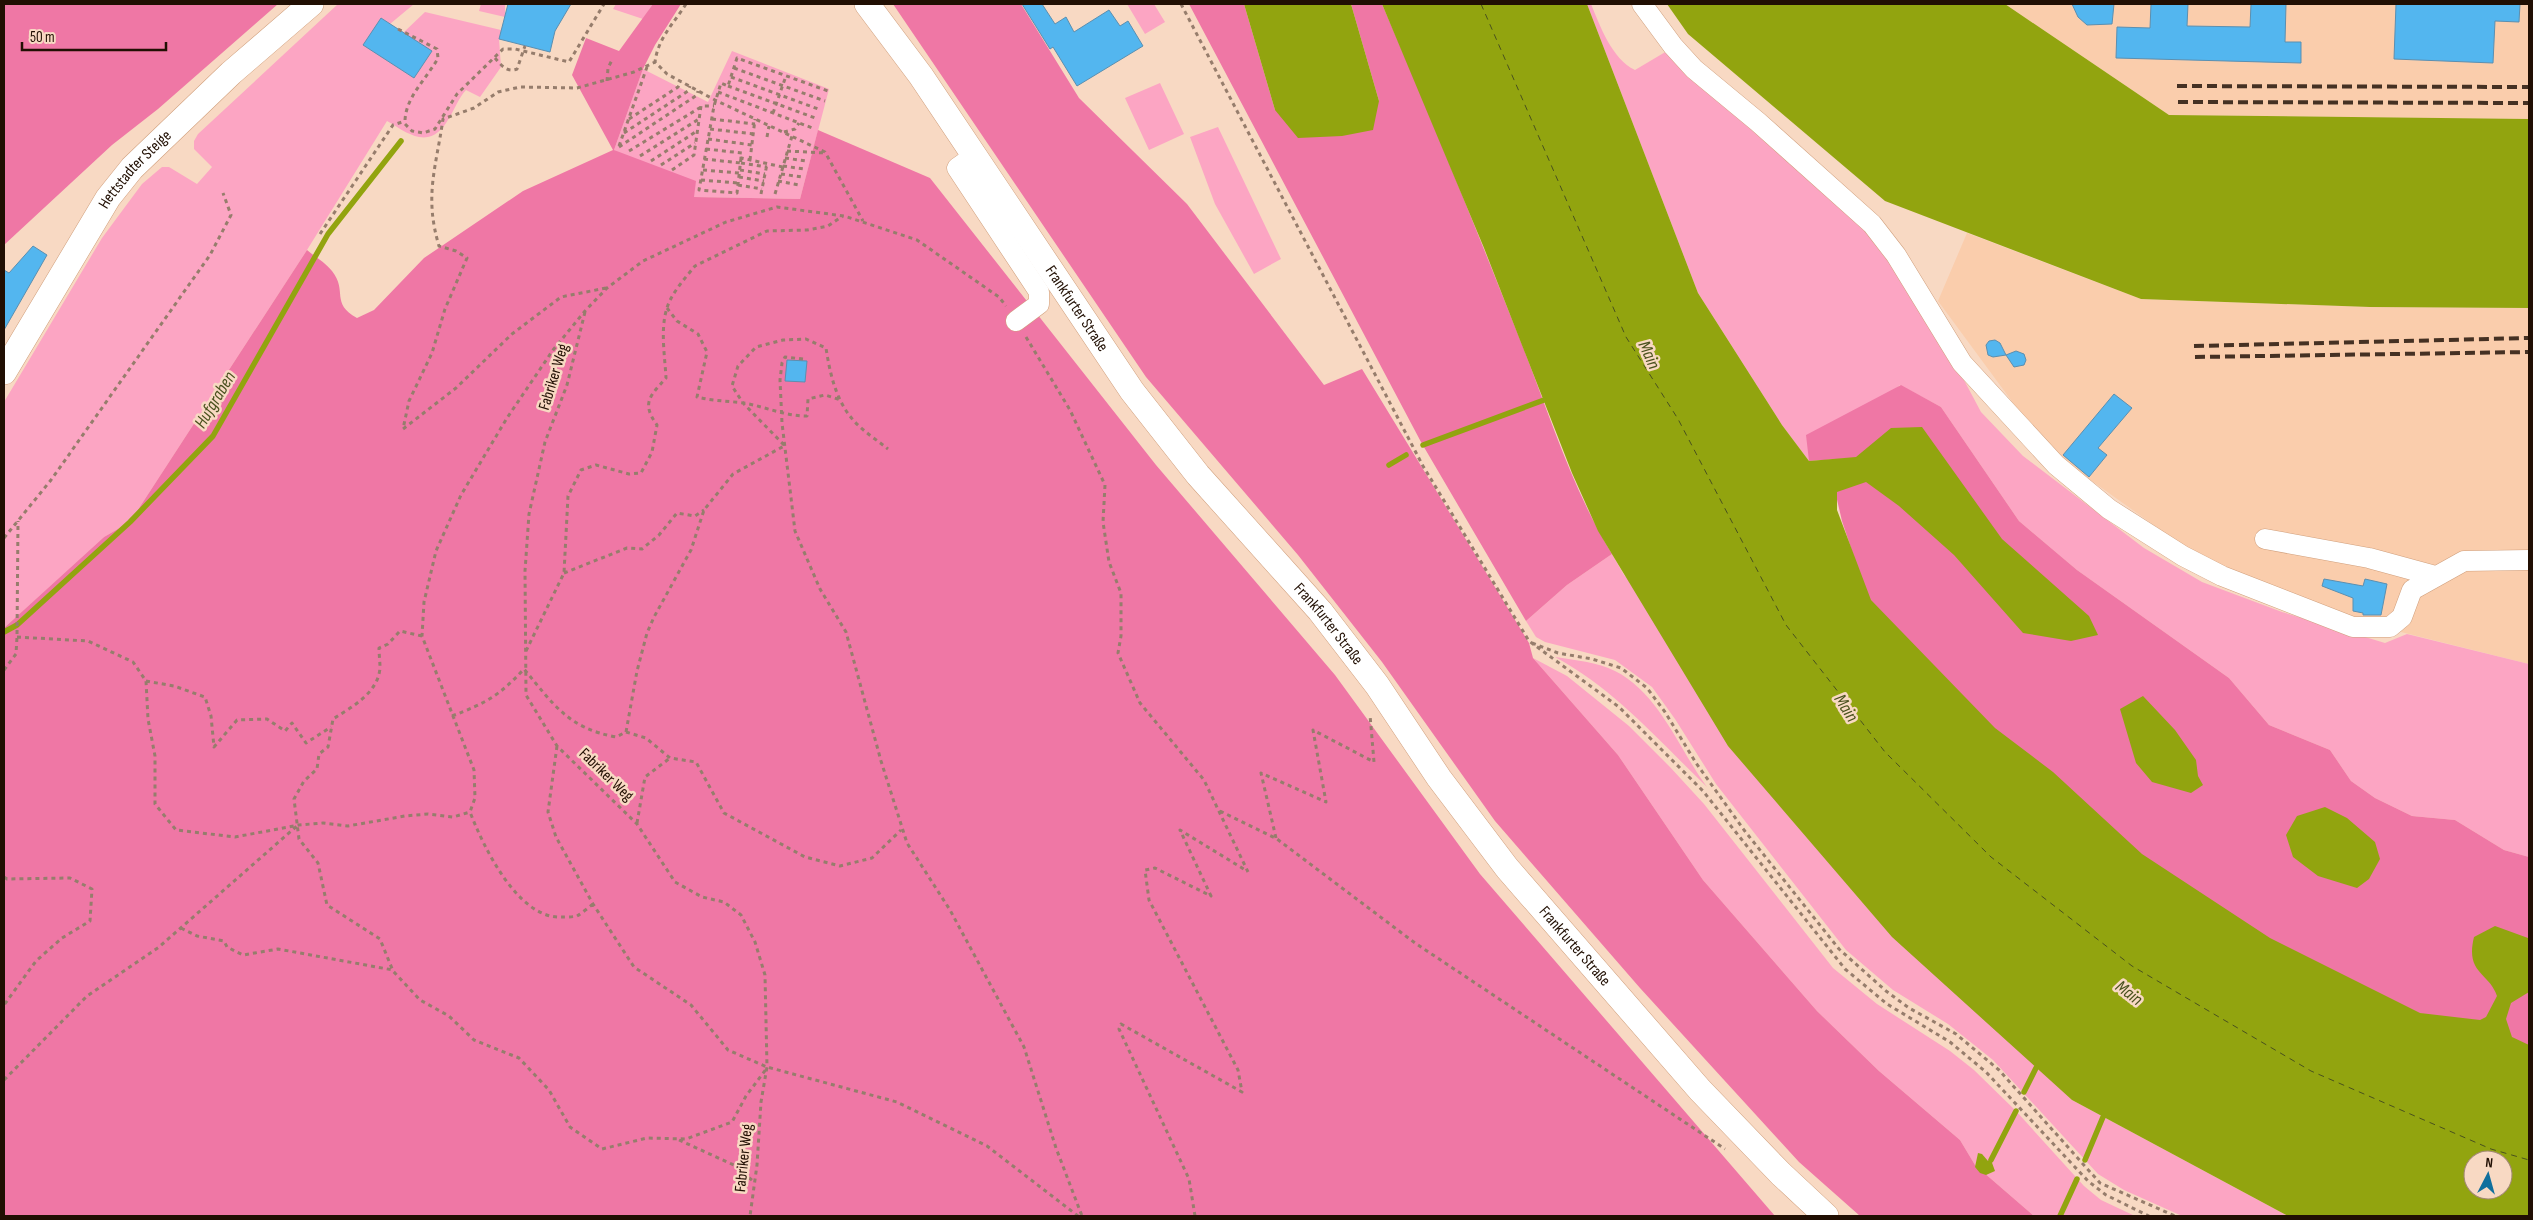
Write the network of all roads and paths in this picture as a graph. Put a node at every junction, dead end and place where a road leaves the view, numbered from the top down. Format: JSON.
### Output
{"nodes":[{"id":1,"x":311,"y":4,"type":"edge"},
{"id":2,"x":604,"y":4,"type":"edge"},
{"id":3,"x":686,"y":4,"type":"edge"},
{"id":4,"x":867,"y":4,"type":"edge"},
{"id":5,"x":1181,"y":4,"type":"edge"},
{"id":6,"x":1642,"y":4,"type":"edge"},
{"id":7,"x":398,"y":29,"type":"dead end"},
{"id":8,"x":525,"y":46,"type":"dead end"},
{"id":9,"x":495,"y":58,"type":"junction"},
{"id":10,"x":612,"y":60,"type":"dead end"},
{"id":11,"x":655,"y":62,"type":"junction"},
{"id":12,"x":647,"y":67,"type":"junction"},
{"id":13,"x":734,"y":68,"type":"junction"},
{"id":14,"x":786,"y":76,"type":"junction"},
{"id":15,"x":731,"y":77,"type":"junction"},
{"id":16,"x":608,"y":81,"type":"junction"},
{"id":17,"x":681,"y":82,"type":"junction"},
{"id":18,"x":783,"y":85,"type":"junction"},
{"id":19,"x":690,"y":86,"type":"junction"},
{"id":20,"x":728,"y":86,"type":"junction"},
{"id":21,"x":698,"y":91,"type":"junction"},
{"id":22,"x":828,"y":91,"type":"dead end"},
{"id":23,"x":718,"y":92,"type":"junction"},
{"id":24,"x":780,"y":94,"type":"junction"},
{"id":25,"x":715,"y":100,"type":"junction"},
{"id":26,"x":824,"y":100,"type":"dead end"},
{"id":27,"x":776,"y":104,"type":"junction"},
{"id":28,"x":701,"y":106,"type":"junction"},
{"id":29,"x":714,"y":106,"type":"junction"},
{"id":30,"x":822,"y":110,"type":"dead end"},
{"id":31,"x":772,"y":113,"type":"junction"},
{"id":32,"x":699,"y":118,"type":"junction"},
{"id":33,"x":443,"y":119,"type":"junction"},
{"id":34,"x":629,"y":119,"type":"junction"},
{"id":35,"x":712,"y":119,"type":"junction"},
{"id":36,"x":756,"y":119,"type":"junction"},
{"id":37,"x":818,"y":120,"type":"dead end"},
{"id":38,"x":405,"y":121,"type":"junction"},
{"id":39,"x":799,"y":122,"type":"junction"},
{"id":40,"x":755,"y":124,"type":"junction"},
{"id":41,"x":769,"y":126,"type":"junction"},
{"id":42,"x":710,"y":129,"type":"junction"},
{"id":43,"x":815,"y":129,"type":"dead end"},
{"id":44,"x":697,"y":131,"type":"junction"},
{"id":45,"x":783,"y":132,"type":"junction"},
{"id":46,"x":624,"y":133,"type":"junction"},
{"id":47,"x":754,"y":134,"type":"junction"},
{"id":48,"x":792,"y":136,"type":"junction"},
{"id":49,"x":768,"y":137,"type":"dead end"},
{"id":50,"x":708,"y":139,"type":"junction"},
{"id":51,"x":695,"y":143,"type":"junction"},
{"id":52,"x":752,"y":145,"type":"junction"},
{"id":53,"x":706,"y":149,"type":"junction"},
{"id":54,"x":787,"y":150,"type":"junction"},
{"id":55,"x":629,"y":151,"type":"dead end"},
{"id":56,"x":826,"y":153,"type":"junction"},
{"id":57,"x":640,"y":156,"type":"dead end"},
{"id":58,"x":974,"y":156,"type":"junction"},
{"id":59,"x":741,"y":158,"type":"junction"},
{"id":60,"x":785,"y":158,"type":"junction"},
{"id":61,"x":704,"y":160,"type":"junction"},
{"id":62,"x":750,"y":160,"type":"junction"},
{"id":63,"x":651,"y":161,"type":"dead end"},
{"id":64,"x":806,"y":161,"type":"dead end"},
{"id":65,"x":741,"y":163,"type":"junction"},
{"id":66,"x":661,"y":165,"type":"dead end"},
{"id":67,"x":767,"y":165,"type":"junction"},
{"id":68,"x":783,"y":166,"type":"junction"},
{"id":69,"x":804,"y":169,"type":"dead end"},
{"id":70,"x":672,"y":170,"type":"dead end"},
{"id":71,"x":703,"y":170,"type":"junction"},
{"id":72,"x":739,"y":173,"type":"junction"},
{"id":73,"x":765,"y":174,"type":"junction"},
{"id":74,"x":781,"y":174,"type":"junction"},
{"id":75,"x":802,"y":177,"type":"dead end"},
{"id":76,"x":701,"y":180,"type":"junction"},
{"id":77,"x":764,"y":181,"type":"junction"},
{"id":78,"x":778,"y":181,"type":"junction"},
{"id":79,"x":738,"y":184,"type":"junction"},
{"id":80,"x":799,"y":184,"type":"dead end"},
{"id":81,"x":762,"y":189,"type":"junction"},
{"id":82,"x":223,"y":193,"type":"dead end"},
{"id":83,"x":761,"y":194,"type":"dead end"},
{"id":84,"x":774,"y":194,"type":"dead end"},
{"id":85,"x":844,"y":216,"type":"junction"},
{"id":86,"x":863,"y":222,"type":"junction"},
{"id":87,"x":320,"y":234,"type":"dead end"},
{"id":88,"x":607,"y":288,"type":"junction"},
{"id":89,"x":667,"y":308,"type":"junction"},
{"id":90,"x":585,"y":310,"type":"junction"},
{"id":91,"x":1016,"y":321,"type":"junction"},
{"id":92,"x":803,"y":359,"type":"dead end"},
{"id":93,"x":4,"y":372,"type":"edge"},
{"id":94,"x":841,"y":400,"type":"junction"},
{"id":95,"x":744,"y":403,"type":"junction"},
{"id":96,"x":782,"y":414,"type":"junction"},
{"id":97,"x":784,"y":446,"type":"junction"},
{"id":98,"x":888,"y":449,"type":"dead end"},
{"id":99,"x":704,"y":510,"type":"junction"},
{"id":100,"x":18,"y":520,"type":"junction"},
{"id":101,"x":4,"y":538,"type":"edge"},
{"id":102,"x":2265,"y":540,"type":"dead end"},
{"id":103,"x":2529,"y":560,"type":"edge"},
{"id":104,"x":564,"y":573,"type":"junction"},
{"id":105,"x":2435,"y":576,"type":"junction"},
{"id":106,"x":422,"y":636,"type":"junction"},
{"id":107,"x":17,"y":637,"type":"junction"},
{"id":108,"x":1530,"y":642,"type":"junction"},
{"id":109,"x":524,"y":654,"type":"junction"},
{"id":110,"x":524,"y":669,"type":"junction"},
{"id":111,"x":4,"y":670,"type":"edge"},
{"id":112,"x":146,"y":681,"type":"junction"},
{"id":113,"x":1370,"y":707,"type":"dead end"},
{"id":114,"x":452,"y":716,"type":"junction"},
{"id":115,"x":331,"y":727,"type":"junction"},
{"id":116,"x":626,"y":732,"type":"junction"},
{"id":117,"x":557,"y":746,"type":"junction"},
{"id":118,"x":670,"y":758,"type":"junction"},
{"id":119,"x":1219,"y":810,"type":"junction"},
{"id":120,"x":470,"y":812,"type":"junction"},
{"id":121,"x":637,"y":824,"type":"junction"},
{"id":122,"x":299,"y":825,"type":"junction"},
{"id":123,"x":901,"y":830,"type":"junction"},
{"id":124,"x":1276,"y":839,"type":"junction"},
{"id":125,"x":4,"y":877,"type":"edge"},
{"id":126,"x":593,"y":904,"type":"junction"},
{"id":127,"x":181,"y":928,"type":"junction"},
{"id":128,"x":393,"y":971,"type":"junction"},
{"id":129,"x":4,"y":1005,"type":"edge"},
{"id":130,"x":767,"y":1067,"type":"junction"},
{"id":131,"x":4,"y":1080,"type":"edge"},
{"id":132,"x":677,"y":1139,"type":"junction"},
{"id":133,"x":1730,"y":1153,"type":"dead end"},
{"id":134,"x":754,"y":1182,"type":"junction"},
{"id":135,"x":750,"y":1216,"type":"edge"},
{"id":136,"x":1078,"y":1216,"type":"edge"},
{"id":137,"x":1082,"y":1216,"type":"edge"},
{"id":138,"x":1195,"y":1216,"type":"edge"},
{"id":139,"x":1826,"y":1216,"type":"edge"},
{"id":140,"x":2149,"y":1216,"type":"edge"},
{"id":141,"x":2175,"y":1216,"type":"edge"}],
"edges":[{"from":1,"to":93,"type":"main road","name":"Hettstadter Steige"},
{"from":2,"to":9,"type":"path"},
{"from":3,"to":11,"type":"path"},
{"from":4,"to":58,"type":"main road","name":"Frankfurter Straße"},
{"from":5,"to":108,"type":"path"},
{"from":6,"to":105,"type":"street"},
{"from":7,"to":38,"type":"path"},
{"from":8,"to":9,"type":"path"},
{"from":9,"to":33,"type":"path"},
{"from":10,"to":16,"type":"path"},
{"from":11,"to":12,"type":"path"},
{"from":11,"to":17,"type":"path"},
{"from":12,"to":16,"type":"path"},
{"from":12,"to":34,"type":"path"},
{"from":13,"to":14,"type":"path"},
{"from":13,"to":15,"type":"path"},
{"from":13,"to":18,"type":"path"},
{"from":14,"to":18,"type":"path"},
{"from":14,"to":22,"type":"path"},
{"from":15,"to":20,"type":"path"},
{"from":15,"to":24,"type":"path"},
{"from":16,"to":33,"type":"path"},
{"from":17,"to":19,"type":"path"},
{"from":17,"to":34,"type":"path"},
{"from":18,"to":24,"type":"path"},
{"from":18,"to":26,"type":"path"},
{"from":19,"to":21,"type":"path"},
{"from":19,"to":46,"type":"path"},
{"from":20,"to":23,"type":"path"},
{"from":20,"to":27,"type":"path"},
{"from":21,"to":25,"type":"path"},
{"from":21,"to":46,"type":"path"},
{"from":23,"to":25,"type":"path"},
{"from":23,"to":31,"type":"path"},
{"from":24,"to":27,"type":"path"},
{"from":24,"to":30,"type":"path"},
{"from":25,"to":29,"type":"path"},
{"from":25,"to":36,"type":"path"},
{"from":27,"to":31,"type":"path"},
{"from":27,"to":37,"type":"path"},
{"from":28,"to":29,"type":"path"},
{"from":28,"to":32,"type":"path"},
{"from":28,"to":55,"type":"path"},
{"from":29,"to":35,"type":"path"},
{"from":31,"to":39,"type":"path"},
{"from":32,"to":44,"type":"path"},
{"from":32,"to":57,"type":"path"},
{"from":33,"to":38,"type":"path"},
{"from":33,"to":88,"type":"path"},
{"from":34,"to":46,"type":"path"},
{"from":35,"to":40,"type":"path"},
{"from":35,"to":42,"type":"path"},
{"from":36,"to":40,"type":"path"},
{"from":36,"to":41,"type":"path"},
{"from":38,"to":87,"type":"path"},
{"from":39,"to":43,"type":"path"},
{"from":39,"to":45,"type":"path"},
{"from":40,"to":47,"type":"path"},
{"from":41,"to":45,"type":"path"},
{"from":41,"to":49,"type":"path"},
{"from":42,"to":47,"type":"path"},
{"from":42,"to":50,"type":"path"},
{"from":44,"to":51,"type":"path"},
{"from":44,"to":63,"type":"path"},
{"from":45,"to":48,"type":"path"},
{"from":47,"to":52,"type":"path"},
{"from":48,"to":54,"type":"path"},
{"from":48,"to":56,"type":"path"},
{"from":50,"to":52,"type":"path"},
{"from":50,"to":53,"type":"path"},
{"from":51,"to":66,"type":"path"},
{"from":51,"to":70,"type":"path"},
{"from":52,"to":62,"type":"path"},
{"from":53,"to":59,"type":"path"},
{"from":53,"to":61,"type":"path"},
{"from":54,"to":56,"type":"path"},
{"from":54,"to":60,"type":"path"},
{"from":56,"to":86,"type":"path"},
{"from":58,"to":91,"type":"street"},
{"from":58,"to":139,"type":"main road","name":"Frankfurter Straße"},
{"from":59,"to":62,"type":"path"},
{"from":59,"to":65,"type":"path"},
{"from":60,"to":64,"type":"path"},
{"from":60,"to":68,"type":"path"},
{"from":61,"to":65,"type":"path"},
{"from":61,"to":71,"type":"path"},
{"from":62,"to":67,"type":"path"},
{"from":65,"to":67,"type":"path"},
{"from":65,"to":72,"type":"path"},
{"from":67,"to":68,"type":"path"},
{"from":67,"to":73,"type":"path"},
{"from":68,"to":69,"type":"path"},
{"from":68,"to":74,"type":"path"},
{"from":71,"to":72,"type":"path"},
{"from":71,"to":76,"type":"path"},
{"from":72,"to":73,"type":"path"},
{"from":72,"to":77,"type":"path"},
{"from":72,"to":79,"type":"path"},
{"from":73,"to":77,"type":"path"},
{"from":74,"to":75,"type":"path"},
{"from":74,"to":78,"type":"path"},
{"from":76,"to":79,"type":"path"},
{"from":76,"to":79,"type":"path"},
{"from":77,"to":81,"type":"path"},
{"from":78,"to":80,"type":"path"},
{"from":78,"to":84,"type":"path"},
{"from":79,"to":81,"type":"path"},
{"from":81,"to":83,"type":"path"},
{"from":82,"to":100,"type":"path"},
{"from":85,"to":86,"type":"path"},
{"from":85,"to":88,"type":"path"},
{"from":85,"to":89,"type":"path"},
{"from":86,"to":91,"type":"path"},
{"from":88,"to":90,"type":"path"},
{"from":89,"to":95,"type":"path"},
{"from":89,"to":104,"type":"path"},
{"from":90,"to":106,"type":"path"},
{"from":90,"to":109,"type":"path","name":"Fabriker Weg"},
{"from":91,"to":119,"type":"path"},
{"from":92,"to":96,"type":"path"},
{"from":94,"to":95,"type":"path"},
{"from":94,"to":96,"type":"path"},
{"from":94,"to":98,"type":"path"},
{"from":95,"to":96,"type":"path"},
{"from":95,"to":97,"type":"path"},
{"from":96,"to":97,"type":"path"},
{"from":97,"to":99,"type":"path"},
{"from":97,"to":123,"type":"path"},
{"from":99,"to":104,"type":"path"},
{"from":99,"to":116,"type":"path"},
{"from":100,"to":101,"type":"path"},
{"from":100,"to":107,"type":"path"},
{"from":102,"to":105,"type":"street"},
{"from":103,"to":105,"type":"street"},
{"from":104,"to":109,"type":"path"},
{"from":106,"to":114,"type":"path"},
{"from":106,"to":115,"type":"path"},
{"from":107,"to":111,"type":"path"},
{"from":107,"to":112,"type":"path"},
{"from":108,"to":140,"type":"path"},
{"from":108,"to":141,"type":"path"},
{"from":109,"to":110,"type":"path","name":"Fabriker Weg"},
{"from":110,"to":114,"type":"path"},
{"from":110,"to":116,"type":"path"},
{"from":110,"to":117,"type":"path","name":"Fabriker Weg"},
{"from":112,"to":115,"type":"path"},
{"from":112,"to":122,"type":"path"},
{"from":113,"to":124,"type":"path"},
{"from":114,"to":120,"type":"path"},
{"from":115,"to":122,"type":"path"},
{"from":116,"to":118,"type":"path"},
{"from":117,"to":121,"type":"path","name":"Fabriker Weg"},
{"from":117,"to":126,"type":"path"},
{"from":118,"to":121,"type":"path"},
{"from":118,"to":123,"type":"path"},
{"from":119,"to":124,"type":"path"},
{"from":119,"to":138,"type":"path"},
{"from":120,"to":122,"type":"path"},
{"from":120,"to":126,"type":"path"},
{"from":121,"to":130,"type":"path","name":"Fabriker Weg"},
{"from":122,"to":127,"type":"path"},
{"from":122,"to":128,"type":"path"},
{"from":123,"to":137,"type":"path"},
{"from":124,"to":133,"type":"path"},
{"from":125,"to":129,"type":"path"},
{"from":126,"to":130,"type":"path"},
{"from":127,"to":128,"type":"path"},
{"from":127,"to":131,"type":"path"},
{"from":128,"to":132,"type":"path"},
{"from":130,"to":132,"type":"path"},
{"from":130,"to":134,"type":"path","name":"Fabriker Weg"},
{"from":130,"to":136,"type":"path"},
{"from":132,"to":134,"type":"path"},
{"from":134,"to":135,"type":"path","name":"Fabriker Weg"}]}
